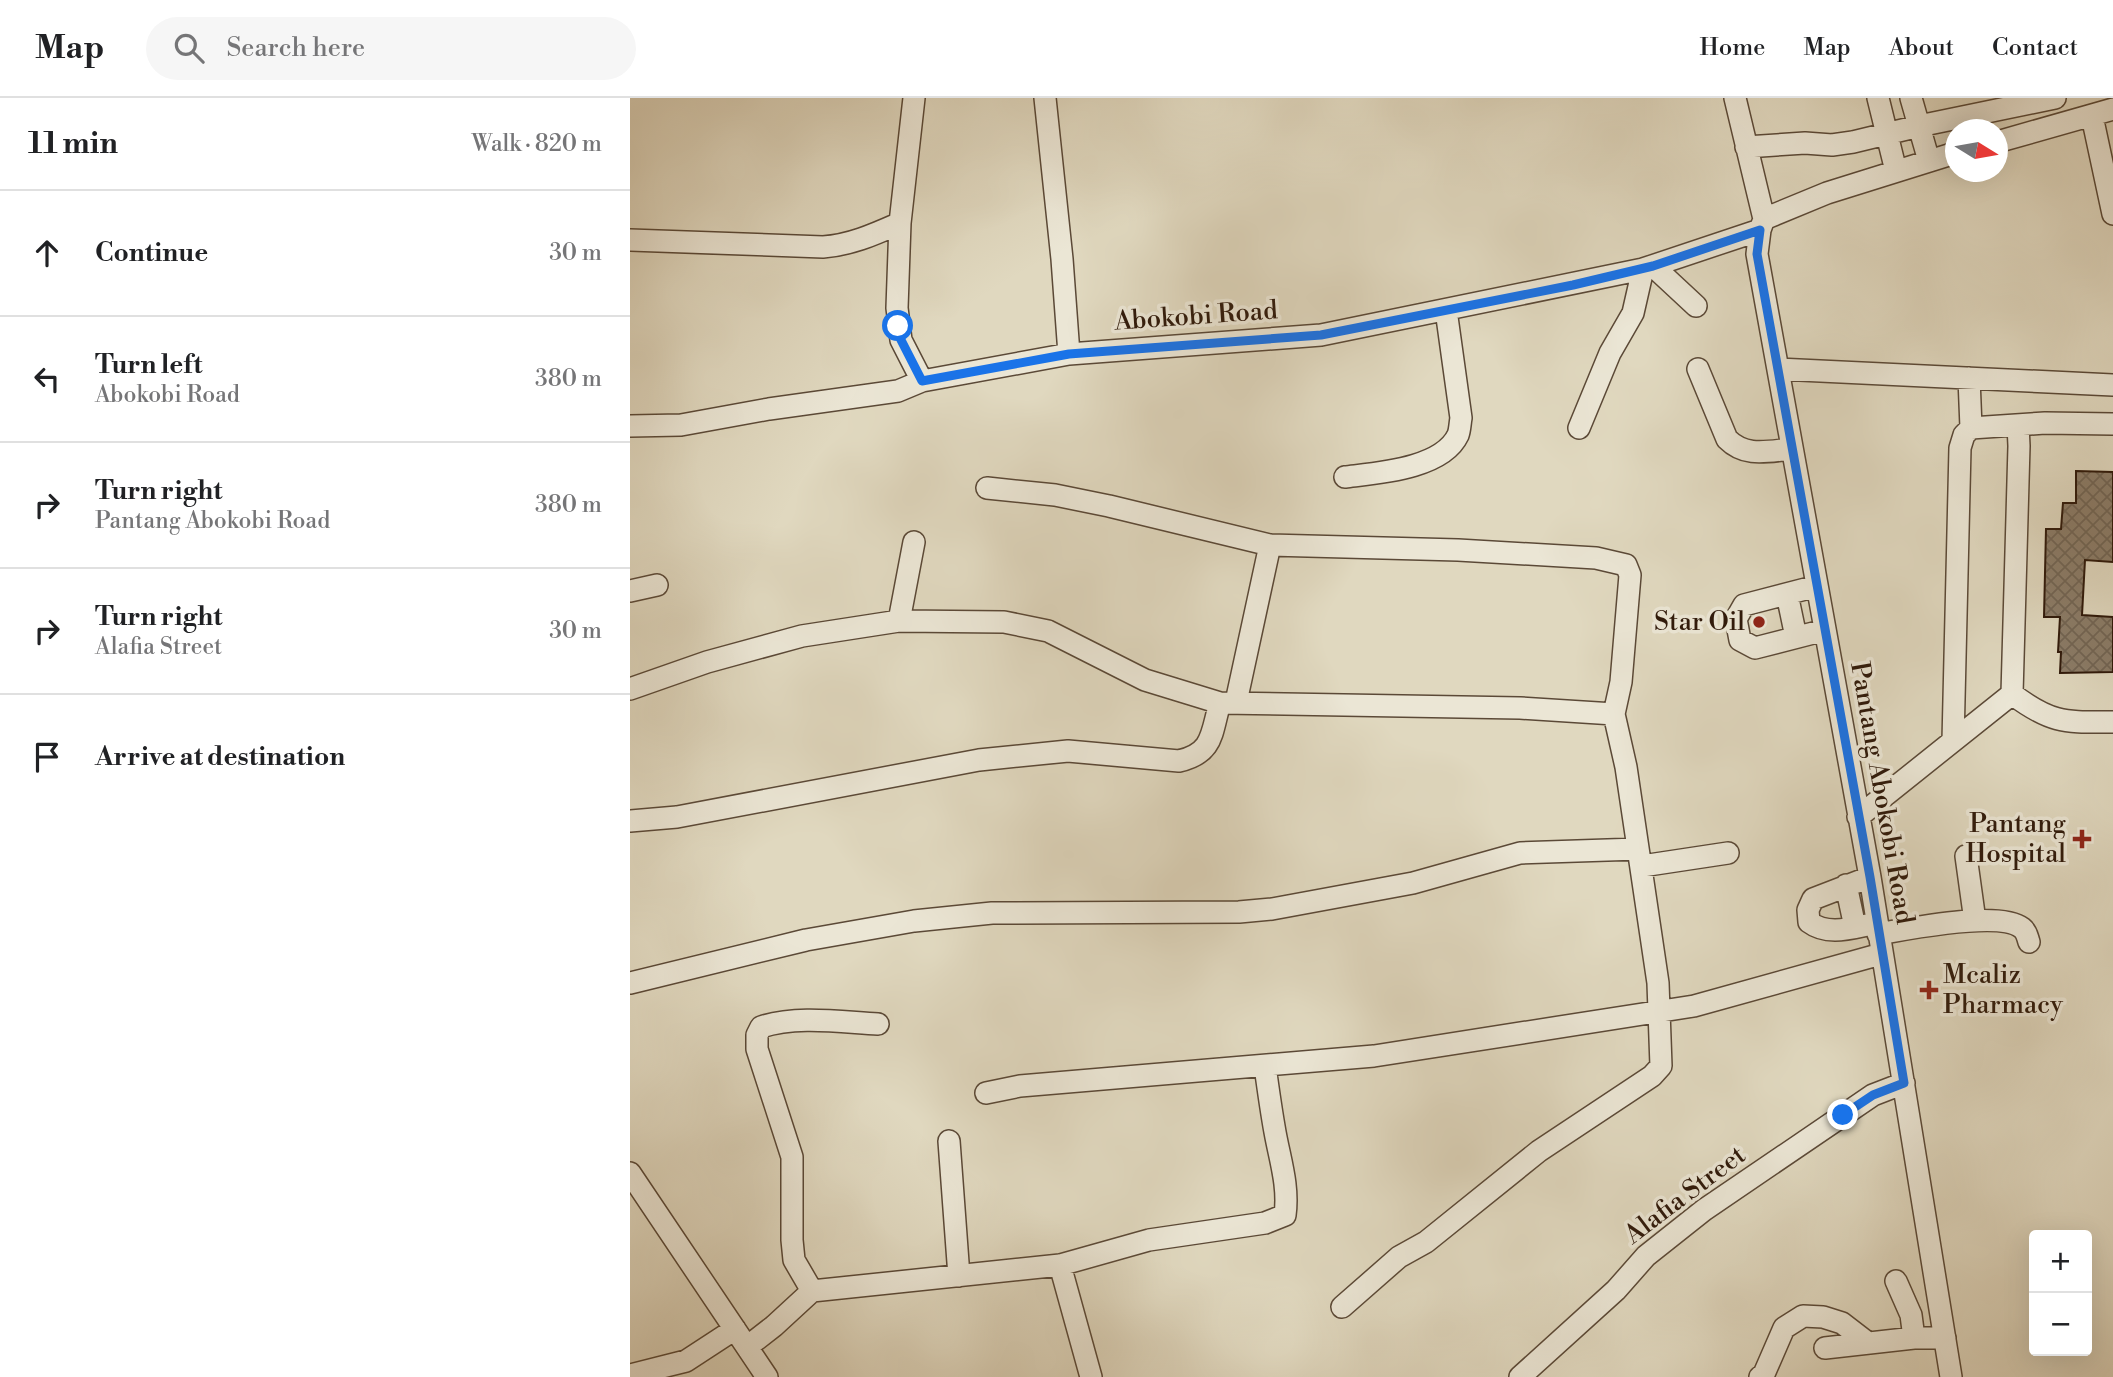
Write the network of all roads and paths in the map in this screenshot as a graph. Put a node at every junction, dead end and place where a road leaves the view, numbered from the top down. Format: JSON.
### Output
{"nodes":[{"id":1,"x":914,"y":98,"type":"edge"},
{"id":2,"x":1045,"y":98,"type":"edge"},
{"id":3,"x":1735,"y":98,"type":"edge"},
{"id":4,"x":1878,"y":98,"type":"edge"},
{"id":5,"x":1911,"y":98,"type":"edge"},
{"id":6,"x":2048,"y":99,"type":"edge"},
{"id":7,"x":2103,"y":113,"type":"edge"},
{"id":8,"x":1919,"y":126,"type":"junction"},
{"id":9,"x":2050,"y":127,"type":"junction"},
{"id":10,"x":1887,"y":134,"type":"junction"},
{"id":11,"x":2008,"y":139,"type":"edge"},
{"id":12,"x":1746,"y":147,"type":"junction"},
{"id":13,"x":1945,"y":156,"type":"edge"},
{"id":14,"x":1929,"y":161,"type":"junction"},
{"id":15,"x":1896,"y":171,"type":"junction"},
{"id":16,"x":2113,"y":214,"type":"edge"},
{"id":17,"x":900,"y":223,"type":"junction"},
{"id":18,"x":1762,"y":224,"type":"junction"},
{"id":19,"x":630,"y":240,"type":"edge"},
{"id":20,"x":1648,"y":267,"type":"junction"},
{"id":21,"x":1696,"y":306,"type":"dead end"},
{"id":22,"x":1446,"y":310,"type":"junction"},
{"id":23,"x":1069,"y":354,"type":"junction"},
{"id":24,"x":1698,"y":369,"type":"dead end"},
{"id":25,"x":1778,"y":369,"type":"junction"},
{"id":26,"x":1969,"y":378,"type":"junction"},
{"id":27,"x":922,"y":381,"type":"junction"},
{"id":28,"x":2113,"y":385,"type":"edge"},
{"id":29,"x":2113,"y":424,"type":"edge"},
{"id":30,"x":2018,"y":425,"type":"junction"},
{"id":31,"x":630,"y":426,"type":"edge"},
{"id":32,"x":1579,"y":428,"type":"dead end"},
{"id":33,"x":1971,"y":428,"type":"junction"},
{"id":34,"x":1793,"y":449,"type":"junction"},
{"id":35,"x":1345,"y":477,"type":"dead end"},
{"id":36,"x":987,"y":488,"type":"dead end"},
{"id":37,"x":914,"y":542,"type":"dead end"},
{"id":38,"x":1270,"y":545,"type":"junction"},
{"id":39,"x":656,"y":585,"type":"dead end"},
{"id":40,"x":1817,"y":586,"type":"junction"},
{"id":41,"x":630,"y":591,"type":"edge"},
{"id":42,"x":1787,"y":594,"type":"junction"},
{"id":43,"x":899,"y":621,"type":"junction"},
{"id":44,"x":1825,"y":630,"type":"junction"},
{"id":45,"x":1796,"y":637,"type":"junction"},
{"id":46,"x":630,"y":689,"type":"edge"},
{"id":47,"x":2012,"y":694,"type":"junction"},
{"id":48,"x":1228,"y":702,"type":"junction"},
{"id":49,"x":1614,"y":714,"type":"junction"},
{"id":50,"x":2113,"y":722,"type":"edge"},
{"id":51,"x":1953,"y":741,"type":"junction"},
{"id":52,"x":1858,"y":817,"type":"junction"},
{"id":53,"x":630,"y":821,"type":"edge"},
{"id":54,"x":1728,"y":853,"type":"dead end"},
{"id":55,"x":1966,"y":856,"type":"dead end"},
{"id":56,"x":1640,"y":858,"type":"junction"},
{"id":57,"x":1870,"y":877,"type":"junction"},
{"id":58,"x":1846,"y":885,"type":"junction"},
{"id":59,"x":1975,"y":921,"type":"junction"},
{"id":60,"x":1855,"y":927,"type":"junction"},
{"id":61,"x":1879,"y":937,"type":"junction"},
{"id":62,"x":2029,"y":942,"type":"dead end"},
{"id":63,"x":630,"y":983,"type":"edge"},
{"id":64,"x":1660,"y":1010,"type":"junction"},
{"id":65,"x":878,"y":1024,"type":"dead end"},
{"id":66,"x":1265,"y":1066,"type":"junction"},
{"id":67,"x":1904,"y":1083,"type":"junction"},
{"id":68,"x":986,"y":1093,"type":"dead end"},
{"id":69,"x":949,"y":1141,"type":"dead end"},
{"id":70,"x":630,"y":1172,"type":"edge"},
{"id":71,"x":636,"y":1195,"type":"edge"},
{"id":72,"x":1060,"y":1265,"type":"junction"},
{"id":73,"x":959,"y":1276,"type":"junction"},
{"id":74,"x":1896,"y":1280,"type":"dead end"},
{"id":75,"x":812,"y":1291,"type":"junction"},
{"id":76,"x":1342,"y":1307,"type":"dead end"},
{"id":77,"x":741,"y":1338,"type":"junction"},
{"id":78,"x":1914,"y":1338,"type":"junction"},
{"id":79,"x":1945,"y":1338,"type":"junction"},
{"id":80,"x":1868,"y":1343,"type":"junction"},
{"id":81,"x":1825,"y":1348,"type":"dead end"},
{"id":82,"x":630,"y":1375,"type":"edge"},
{"id":83,"x":767,"y":1377,"type":"edge"},
{"id":84,"x":1091,"y":1377,"type":"edge"},
{"id":85,"x":1520,"y":1377,"type":"edge"},
{"id":86,"x":1760,"y":1377,"type":"edge"},
{"id":87,"x":1951,"y":1377,"type":"edge"}],
"edges":[{"from":1,"to":17,"type":"street"},
{"from":2,"to":23,"type":"street"},
{"from":3,"to":12,"type":"street","name":"Pantang Abokobi Road"},
{"from":4,"to":10,"type":"street"},
{"from":5,"to":8,"type":"street"},
{"from":6,"to":8,"type":"street"},
{"from":6,"to":9,"type":"street"},
{"from":7,"to":9,"type":"street"},
{"from":7,"to":16,"type":"street"},
{"from":8,"to":10,"type":"street"},
{"from":8,"to":14,"type":"street"},
{"from":9,"to":11,"type":"street"},
{"from":10,"to":12,"type":"street"},
{"from":10,"to":15,"type":"street"},
{"from":12,"to":18,"type":"street","name":"Pantang Abokobi Road"},
{"from":13,"to":14,"type":"street","name":"Abokobi Road"},
{"from":14,"to":15,"type":"street","name":"Abokobi Road"},
{"from":15,"to":18,"type":"street","name":"Abokobi Road"},
{"from":17,"to":19,"type":"street"},
{"from":17,"to":27,"type":"street"},
{"from":18,"to":20,"type":"street","name":"Abokobi Road"},
{"from":18,"to":25,"type":"street","name":"Pantang Abokobi Road"},
{"from":20,"to":21,"type":"street"},
{"from":20,"to":22,"type":"street","name":"Abokobi Road"},
{"from":20,"to":32,"type":"street"},
{"from":22,"to":23,"type":"street","name":"Abokobi Road"},
{"from":22,"to":35,"type":"street"},
{"from":23,"to":27,"type":"street","name":"Abokobi Road"},
{"from":24,"to":34,"type":"street"},
{"from":25,"to":26,"type":"street"},
{"from":25,"to":34,"type":"street","name":"Pantang Abokobi Road"},
{"from":26,"to":28,"type":"street"},
{"from":26,"to":33,"type":"street"},
{"from":27,"to":31,"type":"street","name":"Abokobi Road"},
{"from":29,"to":30,"type":"street"},
{"from":30,"to":33,"type":"street"},
{"from":30,"to":47,"type":"street"},
{"from":33,"to":51,"type":"street"},
{"from":34,"to":40,"type":"street","name":"Pantang Abokobi Road"},
{"from":36,"to":38,"type":"street"},
{"from":37,"to":43,"type":"street"},
{"from":38,"to":48,"type":"street"},
{"from":38,"to":49,"type":"street"},
{"from":39,"to":41,"type":"street"},
{"from":40,"to":42,"type":"street"},
{"from":40,"to":44,"type":"street","name":"Pantang Abokobi Road"},
{"from":42,"to":45,"type":"street"},
{"from":42,"to":45,"type":"street"},
{"from":43,"to":46,"type":"street"},
{"from":43,"to":48,"type":"street"},
{"from":44,"to":45,"type":"street"},
{"from":44,"to":52,"type":"street","name":"Pantang Abokobi Road"},
{"from":47,"to":50,"type":"street"},
{"from":47,"to":51,"type":"street"},
{"from":48,"to":49,"type":"street"},
{"from":48,"to":53,"type":"street"},
{"from":49,"to":56,"type":"street"},
{"from":51,"to":52,"type":"street"},
{"from":52,"to":57,"type":"street","name":"Pantang Abokobi Road"},
{"from":54,"to":56,"type":"street"},
{"from":55,"to":59,"type":"street"},
{"from":56,"to":63,"type":"street"},
{"from":56,"to":64,"type":"street"},
{"from":57,"to":58,"type":"street"},
{"from":57,"to":61,"type":"street","name":"Pantang Abokobi Road"},
{"from":58,"to":60,"type":"street"},
{"from":58,"to":60,"type":"street"},
{"from":59,"to":61,"type":"street"},
{"from":59,"to":62,"type":"street"},
{"from":60,"to":61,"type":"street"},
{"from":61,"to":64,"type":"street"},
{"from":61,"to":67,"type":"street","name":"Pantang Abokobi Road"},
{"from":64,"to":66,"type":"street"},
{"from":64,"to":76,"type":"street"},
{"from":65,"to":75,"type":"street"},
{"from":66,"to":68,"type":"street"},
{"from":66,"to":72,"type":"street"},
{"from":67,"to":79,"type":"street","name":"Pantang Abokobi Road"},
{"from":67,"to":85,"type":"street","name":"Alafia Street"},
{"from":69,"to":73,"type":"street"},
{"from":70,"to":71,"type":"street"},
{"from":71,"to":77,"type":"street"},
{"from":72,"to":73,"type":"street"},
{"from":72,"to":84,"type":"street"},
{"from":73,"to":75,"type":"street"},
{"from":74,"to":78,"type":"street"},
{"from":75,"to":77,"type":"street"},
{"from":77,"to":82,"type":"street"},
{"from":77,"to":83,"type":"street"},
{"from":78,"to":79,"type":"street"},
{"from":78,"to":80,"type":"street"},
{"from":79,"to":87,"type":"street","name":"Pantang Abokobi Road"},
{"from":80,"to":81,"type":"street"},
{"from":80,"to":86,"type":"street"}]}
